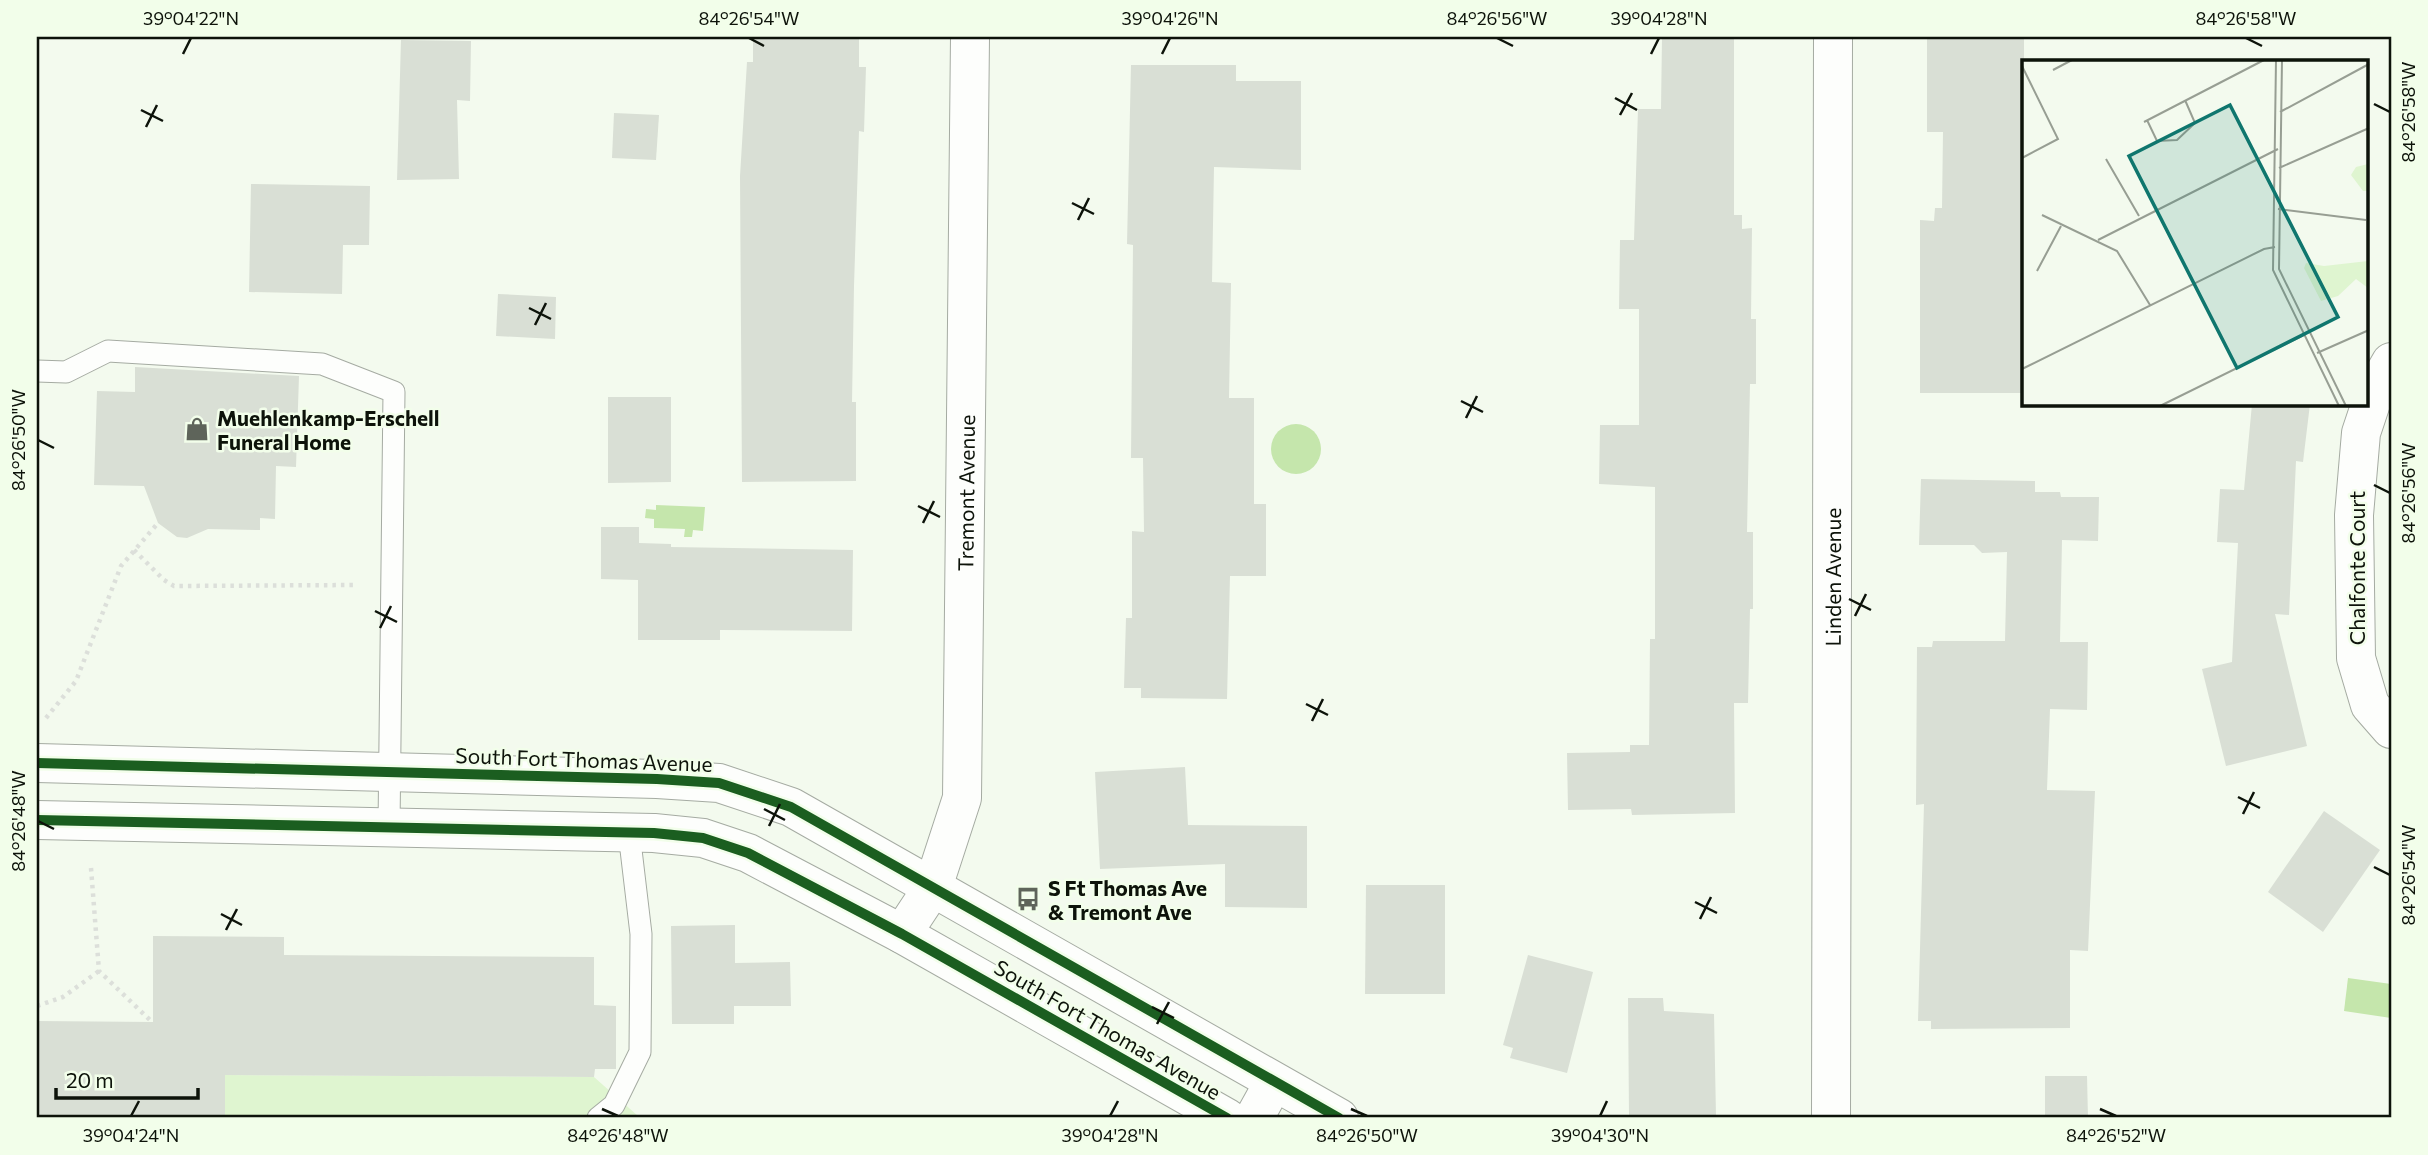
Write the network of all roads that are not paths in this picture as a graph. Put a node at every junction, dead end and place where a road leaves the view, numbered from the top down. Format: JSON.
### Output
{"nodes":[{"id":1,"x":970,"y":37,"type":"edge"},
{"id":2,"x":1833,"y":37,"type":"edge"},
{"id":3,"x":2391,"y":362,"type":"edge"},
{"id":4,"x":37,"y":371,"type":"edge"},
{"id":5,"x":2391,"y":729,"type":"edge"},
{"id":6,"x":37,"y":763,"type":"edge"},
{"id":7,"x":390,"y":772,"type":"junction"},
{"id":8,"x":37,"y":820,"type":"edge"},
{"id":9,"x":388,"y":827,"type":"junction"},
{"id":10,"x":629,"y":833,"type":"junction"},
{"id":11,"x":933,"y":887,"type":"junction"},
{"id":12,"x":902,"y":934,"type":"junction"},
{"id":13,"x":1274,"y":1082,"type":"junction"},
{"id":14,"x":598,"y":1118,"type":"edge"},
{"id":15,"x":1227,"y":1118,"type":"edge"},
{"id":16,"x":1254,"y":1118,"type":"edge"},
{"id":17,"x":1339,"y":1118,"type":"edge"},
{"id":18,"x":1831,"y":1118,"type":"edge"}],
"edges":[{"from":1,"to":11,"type":"main road","name":"Tremont Avenue"},
{"from":2,"to":18,"type":"main road","name":"Linden Avenue"},
{"from":3,"to":5,"type":"main road","name":"Chalfonte Court"},
{"from":4,"to":7,"type":"lane"},
{"from":6,"to":7,"type":"main road","name":"South Fort Thomas Avenue"},
{"from":7,"to":9,"type":"lane"},
{"from":7,"to":11,"type":"main road","name":"South Fort Thomas Avenue"},
{"from":8,"to":9,"type":"main road","name":"South Fort Thomas Avenue"},
{"from":9,"to":10,"type":"main road","name":"South Fort Thomas Avenue"},
{"from":10,"to":12,"type":"main road","name":"South Fort Thomas Avenue"},
{"from":10,"to":14,"type":"lane"},
{"from":11,"to":12,"type":"main road","name":"Tremont Avenue"},
{"from":11,"to":13,"type":"main road","name":"South Fort Thomas Avenue"},
{"from":12,"to":15,"type":"main road","name":"South Fort Thomas Avenue"},
{"from":13,"to":16,"type":"main road"},
{"from":13,"to":17,"type":"main road","name":"South Fort Thomas Avenue"}]}
